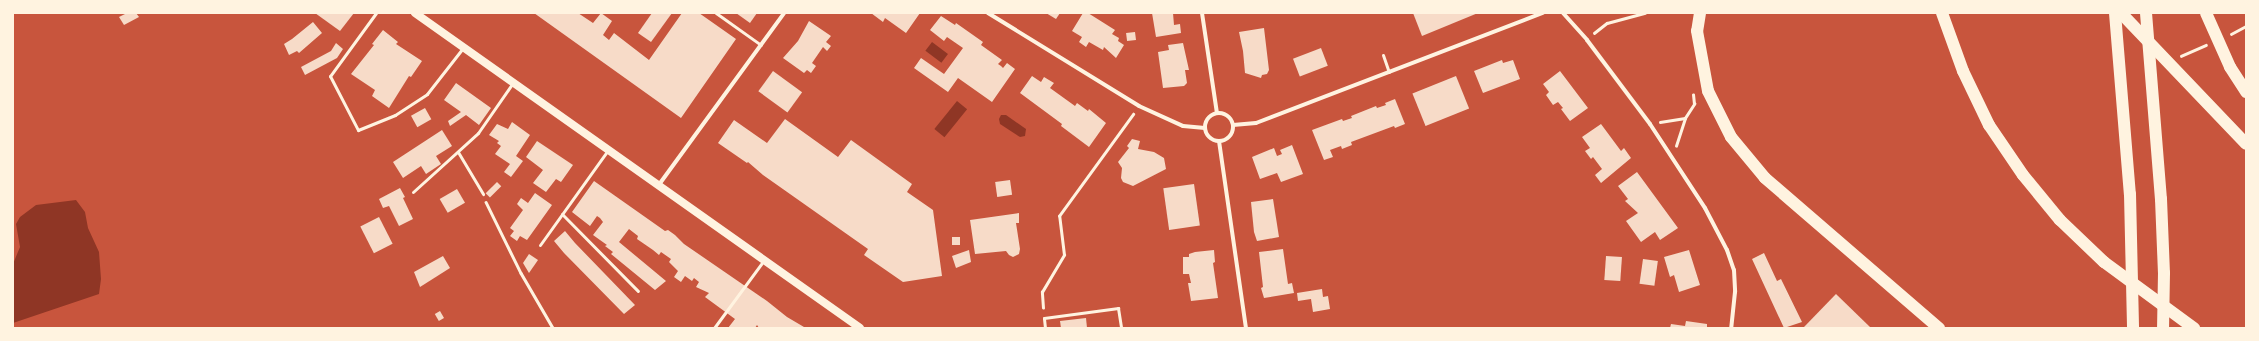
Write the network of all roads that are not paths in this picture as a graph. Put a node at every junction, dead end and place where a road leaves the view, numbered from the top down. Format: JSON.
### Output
{"nodes":[{"id":1,"x":376,"y":13,"type":"edge"},
{"id":2,"x":415,"y":13,"type":"edge"},
{"id":3,"x":716,"y":13,"type":"edge"},
{"id":4,"x":784,"y":13,"type":"edge"},
{"id":5,"x":988,"y":13,"type":"edge"},
{"id":6,"x":1202,"y":13,"type":"edge"},
{"id":7,"x":1542,"y":13,"type":"edge"},
{"id":8,"x":1563,"y":13,"type":"edge"},
{"id":9,"x":1700,"y":13,"type":"edge"},
{"id":10,"x":1942,"y":13,"type":"edge"},
{"id":11,"x":2115,"y":13,"type":"edge"},
{"id":12,"x":2121,"y":13,"type":"edge"},
{"id":13,"x":2146,"y":13,"type":"edge"},
{"id":14,"x":2206,"y":13,"type":"edge"},
{"id":15,"x":761,"y":45,"type":"junction"},
{"id":16,"x":464,"y":47,"type":"junction"},
{"id":17,"x":1382,"y":55,"type":"dead end"},
{"id":18,"x":1389,"y":72,"type":"junction"},
{"id":19,"x":513,"y":82,"type":"junction"},
{"id":20,"x":2246,"y":92,"type":"edge"},
{"id":21,"x":1217,"y":113,"type":"junction"},
{"id":22,"x":1233,"y":125,"type":"junction"},
{"id":23,"x":1206,"y":128,"type":"junction"},
{"id":24,"x":1219,"y":141,"type":"junction"},
{"id":25,"x":2246,"y":144,"type":"edge"},
{"id":26,"x":608,"y":150,"type":"junction"},
{"id":27,"x":458,"y":152,"type":"junction"},
{"id":28,"x":658,"y":186,"type":"junction"},
{"id":29,"x":413,"y":192,"type":"dead end"},
{"id":30,"x":483,"y":194,"type":"road end"},
{"id":31,"x":562,"y":214,"type":"junction"},
{"id":32,"x":540,"y":245,"type":"dead end"},
{"id":33,"x":764,"y":260,"type":"junction"},
{"id":34,"x":638,"y":291,"type":"dead end"},
{"id":35,"x":714,"y":328,"type":"edge"},
{"id":36,"x":860,"y":328,"type":"edge"},
{"id":37,"x":1045,"y":328,"type":"edge"},
{"id":38,"x":1121,"y":328,"type":"edge"},
{"id":39,"x":1246,"y":328,"type":"edge"},
{"id":40,"x":1731,"y":328,"type":"edge"},
{"id":41,"x":1939,"y":328,"type":"edge"},
{"id":42,"x":2133,"y":328,"type":"edge"},
{"id":43,"x":2163,"y":328,"type":"edge"},
{"id":44,"x":2194,"y":328,"type":"edge"}],
"edges":[{"from":1,"to":16,"type":"lane"},
{"from":2,"to":16,"type":"main road"},
{"from":3,"to":15,"type":"lane"},
{"from":4,"to":15,"type":"street"},
{"from":5,"to":23,"type":"street"},
{"from":6,"to":21,"type":"street"},
{"from":7,"to":18,"type":"street"},
{"from":8,"to":40,"type":"street"},
{"from":9,"to":41,"type":"highway"},
{"from":10,"to":44,"type":"highway"},
{"from":11,"to":42,"type":"highway"},
{"from":12,"to":25,"type":"highway"},
{"from":13,"to":43,"type":"highway"},
{"from":14,"to":20,"type":"highway"},
{"from":15,"to":28,"type":"street"},
{"from":16,"to":19,"type":"main road"},
{"from":17,"to":18,"type":"lane"},
{"from":18,"to":22,"type":"street"},
{"from":19,"to":26,"type":"main road"},
{"from":19,"to":27,"type":"lane"},
{"from":21,"to":22,"type":"street"},
{"from":21,"to":23,"type":"street"},
{"from":22,"to":24,"type":"street"},
{"from":23,"to":24,"type":"street"},
{"from":24,"to":39,"type":"street"},
{"from":26,"to":28,"type":"main road"},
{"from":26,"to":31,"type":"lane"},
{"from":27,"to":29,"type":"lane"},
{"from":27,"to":30,"type":"lane"},
{"from":28,"to":33,"type":"main road"},
{"from":31,"to":32,"type":"lane"},
{"from":31,"to":34,"type":"lane"},
{"from":33,"to":35,"type":"lane"},
{"from":33,"to":36,"type":"main road"},
{"from":37,"to":38,"type":"lane"}]}
